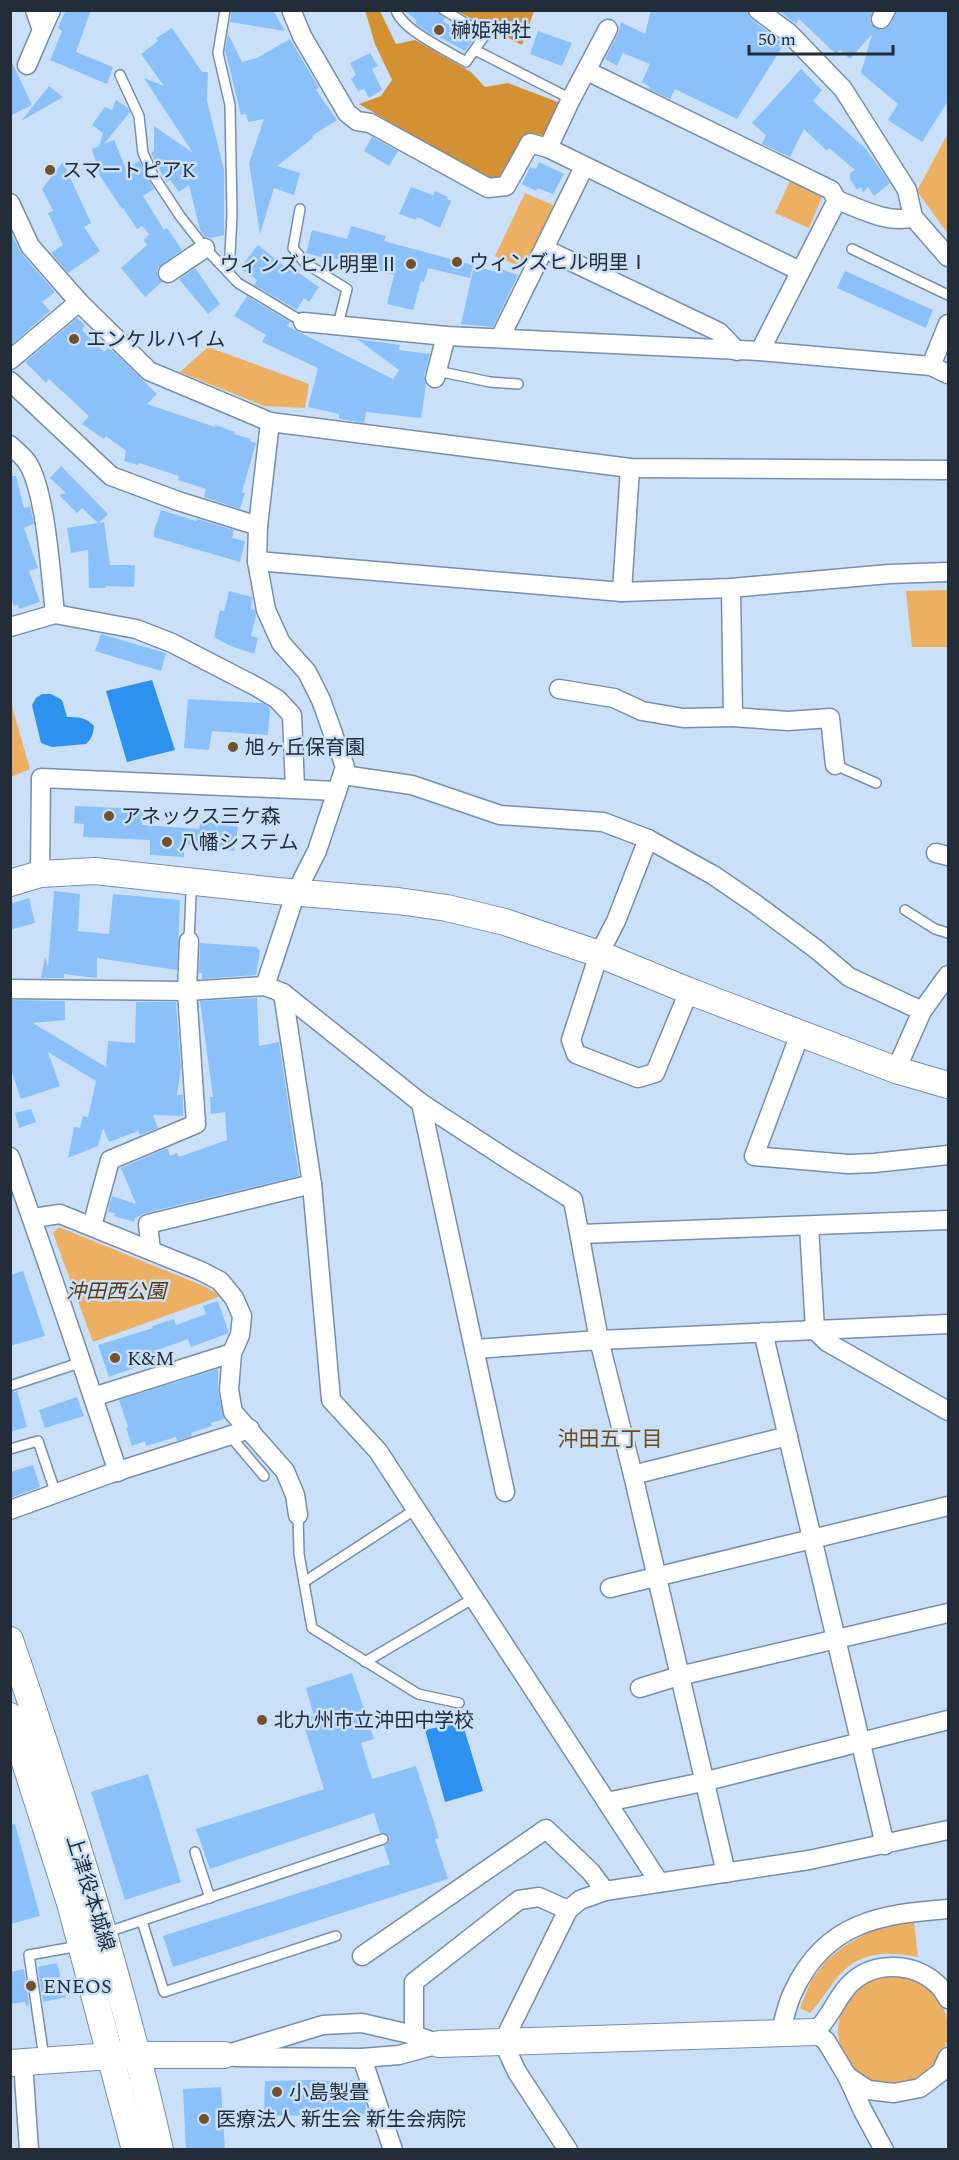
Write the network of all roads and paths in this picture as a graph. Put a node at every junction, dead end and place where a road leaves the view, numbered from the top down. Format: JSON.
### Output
{"nodes":[{"id":1,"x":35,"y":10,"type":"edge"},
{"id":2,"x":51,"y":10,"type":"edge"},
{"id":3,"x":225,"y":10,"type":"edge"},
{"id":4,"x":396,"y":10,"type":"edge"},
{"id":5,"x":444,"y":10,"type":"edge"},
{"id":6,"x":758,"y":10,"type":"edge"},
{"id":7,"x":293,"y":11,"type":"edge"},
{"id":8,"x":608,"y":29,"type":"dead end"},
{"id":9,"x":42,"y":30,"type":"junction"},
{"id":10,"x":475,"y":50,"type":"junction"},
{"id":11,"x":24,"y":65,"type":"edge"},
{"id":12,"x":587,"y":71,"type":"junction"},
{"id":13,"x":120,"y":75,"type":"dead end"},
{"id":14,"x":571,"y":99,"type":"junction"},
{"id":15,"x":548,"y":148,"type":"junction"},
{"id":16,"x":584,"y":167,"type":"junction"},
{"id":17,"x":837,"y":200,"type":"junction"},
{"id":18,"x":10,"y":203,"type":"edge"},
{"id":19,"x":300,"y":209,"type":"dead end"},
{"id":20,"x":913,"y":217,"type":"junction"},
{"id":21,"x":205,"y":248,"type":"junction"},
{"id":22,"x":545,"y":249,"type":"junction"},
{"id":23,"x":852,"y":249,"type":"dead end"},
{"id":24,"x":948,"y":257,"type":"edge"},
{"id":25,"x":800,"y":271,"type":"junction"},
{"id":26,"x":168,"y":273,"type":"dead end"},
{"id":27,"x":229,"y":273,"type":"junction"},
{"id":28,"x":948,"y":295,"type":"edge"},
{"id":29,"x":79,"y":302,"type":"junction"},
{"id":30,"x":303,"y":322,"type":"joint"},
{"id":31,"x":948,"y":324,"type":"edge"},
{"id":32,"x":338,"y":325,"type":"junction"},
{"id":33,"x":446,"y":336,"type":"junction"},
{"id":34,"x":500,"y":338,"type":"junction"},
{"id":35,"x":737,"y":351,"type":"junction"},
{"id":36,"x":760,"y":351,"type":"junction"},
{"id":37,"x":10,"y":360,"type":"edge"},
{"id":38,"x":931,"y":366,"type":"junction"},
{"id":39,"x":948,"y":374,"type":"edge"},
{"id":40,"x":436,"y":375,"type":"joint"},
{"id":41,"x":10,"y":381,"type":"edge"},
{"id":42,"x":518,"y":384,"type":"dead end"},
{"id":43,"x":270,"y":422,"type":"junction"},
{"id":44,"x":10,"y":446,"type":"edge"},
{"id":45,"x":630,"y":468,"type":"junction"},
{"id":46,"x":948,"y":470,"type":"edge"},
{"id":47,"x":258,"y":526,"type":"junction"},
{"id":48,"x":258,"y":561,"type":"junction"},
{"id":49,"x":948,"y":572,"type":"edge"},
{"id":50,"x":731,"y":588,"type":"junction"},
{"id":51,"x":622,"y":592,"type":"junction"},
{"id":52,"x":55,"y":614,"type":"junction"},
{"id":53,"x":10,"y":627,"type":"edge"},
{"id":54,"x":559,"y":689,"type":"dead end"},
{"id":55,"x":733,"y":717,"type":"junction"},
{"id":56,"x":835,"y":765,"type":"joint"},
{"id":57,"x":340,"y":783,"type":"junction"},
{"id":58,"x":876,"y":783,"type":"dead end"},
{"id":59,"x":295,"y":788,"type":"junction"},
{"id":60,"x":648,"y":838,"type":"junction"},
{"id":61,"x":40,"y":874,"type":"junction"},
{"id":62,"x":10,"y":883,"type":"edge"},
{"id":63,"x":296,"y":892,"type":"junction"},
{"id":64,"x":191,"y":894,"type":"dead end"},
{"id":65,"x":905,"y":910,"type":"dead end"},
{"id":66,"x":948,"y":933,"type":"edge"},
{"id":67,"x":189,"y":941,"type":"joint"},
{"id":68,"x":599,"y":954,"type":"junction"},
{"id":69,"x":948,"y":975,"type":"edge"},
{"id":70,"x":265,"y":986,"type":"junction"},
{"id":71,"x":10,"y":989,"type":"edge"},
{"id":72,"x":187,"y":991,"type":"junction"},
{"id":73,"x":689,"y":992,"type":"junction"},
{"id":74,"x":283,"y":993,"type":"junction"},
{"id":75,"x":922,"y":1011,"type":"junction"},
{"id":76,"x":800,"y":1034,"type":"junction"},
{"id":77,"x":896,"y":1071,"type":"junction"},
{"id":78,"x":948,"y":1085,"type":"edge"},
{"id":79,"x":421,"y":1103,"type":"junction"},
{"id":80,"x":948,"y":1155,"type":"edge"},
{"id":81,"x":10,"y":1157,"type":"edge"},
{"id":82,"x":312,"y":1184,"type":"junction"},
{"id":83,"x":33,"y":1218,"type":"junction"},
{"id":84,"x":948,"y":1220,"type":"edge"},
{"id":85,"x":92,"y":1226,"type":"junction"},
{"id":86,"x":809,"y":1226,"type":"junction"},
{"id":87,"x":581,"y":1234,"type":"junction"},
{"id":88,"x":152,"y":1250,"type":"junction"},
{"id":89,"x":948,"y":1324,"type":"edge"},
{"id":90,"x":815,"y":1330,"type":"junction"},
{"id":91,"x":764,"y":1332,"type":"junction"},
{"id":92,"x":599,"y":1340,"type":"junction"},
{"id":93,"x":475,"y":1349,"type":"junction"},
{"id":94,"x":231,"y":1353,"type":"junction"},
{"id":95,"x":80,"y":1362,"type":"junction"},
{"id":96,"x":10,"y":1386,"type":"edge"},
{"id":97,"x":93,"y":1397,"type":"junction"},
{"id":98,"x":948,"y":1411,"type":"edge"},
{"id":99,"x":250,"y":1429,"type":"junction"},
{"id":100,"x":788,"y":1436,"type":"junction"},
{"id":101,"x":231,"y":1437,"type":"junction"},
{"id":102,"x":10,"y":1449,"type":"edge"},
{"id":103,"x":118,"y":1472,"type":"junction"},
{"id":104,"x":633,"y":1475,"type":"junction"},
{"id":105,"x":264,"y":1476,"type":"dead end"},
{"id":106,"x":505,"y":1492,"type":"dead end"},
{"id":107,"x":56,"y":1494,"type":"junction"},
{"id":108,"x":948,"y":1506,"type":"edge"},
{"id":109,"x":416,"y":1509,"type":"junction"},
{"id":110,"x":10,"y":1510,"type":"edge"},
{"id":111,"x":298,"y":1515,"type":"joint"},
{"id":112,"x":813,"y":1539,"type":"junction"},
{"id":113,"x":656,"y":1577,"type":"junction"},
{"id":114,"x":304,"y":1582,"type":"junction"},
{"id":115,"x":610,"y":1588,"type":"dead end"},
{"id":116,"x":474,"y":1598,"type":"junction"},
{"id":117,"x":948,"y":1612,"type":"edge"},
{"id":118,"x":10,"y":1640,"type":"edge"},
{"id":119,"x":837,"y":1640,"type":"junction"},
{"id":120,"x":365,"y":1662,"type":"junction"},
{"id":121,"x":680,"y":1676,"type":"junction"},
{"id":122,"x":640,"y":1688,"type":"dead end"},
{"id":123,"x":459,"y":1703,"type":"dead end"},
{"id":124,"x":10,"y":1716,"type":"edge"},
{"id":125,"x":948,"y":1720,"type":"edge"},
{"id":126,"x":860,"y":1742,"type":"junction"},
{"id":127,"x":704,"y":1782,"type":"junction"},
{"id":128,"x":607,"y":1802,"type":"junction"},
{"id":129,"x":948,"y":1830,"type":"edge"},
{"id":130,"x":383,"y":1839,"type":"dead end"},
{"id":131,"x":885,"y":1845,"type":"junction"},
{"id":132,"x":195,"y":1852,"type":"dead end"},
{"id":133,"x":726,"y":1873,"type":"junction"},
{"id":134,"x":659,"y":1882,"type":"junction"},
{"id":135,"x":605,"y":1891,"type":"junction"},
{"id":136,"x":210,"y":1898,"type":"junction"},
{"id":137,"x":948,"y":1909,"type":"edge"},
{"id":138,"x":568,"y":1910,"type":"junction"},
{"id":139,"x":142,"y":1921,"type":"junction"},
{"id":140,"x":336,"y":1936,"type":"dead end"},
{"id":141,"x":92,"y":1939,"type":"junction"},
{"id":142,"x":362,"y":1956,"type":"dead end"},
{"id":143,"x":948,"y":1999,"type":"edge"},
{"id":144,"x":815,"y":2032,"type":"junction"},
{"id":145,"x":780,"y":2034,"type":"junction"},
{"id":146,"x":414,"y":2036,"type":"junction"},
{"id":147,"x":503,"y":2042,"type":"junction"},
{"id":148,"x":439,"y":2044,"type":"junction"},
{"id":149,"x":139,"y":2055,"type":"junction"},
{"id":150,"x":224,"y":2055,"type":"junction"},
{"id":151,"x":112,"y":2057,"type":"junction"},
{"id":152,"x":948,"y":2057,"type":"edge"},
{"id":153,"x":362,"y":2058,"type":"junction"},
{"id":154,"x":26,"y":2062,"type":"edge"},
{"id":155,"x":847,"y":2076,"type":"junction"},
{"id":156,"x":878,"y":2091,"type":"junction"},
{"id":157,"x":863,"y":2111,"type":"junction"},
{"id":158,"x":29,"y":2150,"type":"edge"},
{"id":159,"x":135,"y":2150,"type":"edge"},
{"id":160,"x":160,"y":2150,"type":"edge"},
{"id":161,"x":393,"y":2150,"type":"edge"},
{"id":162,"x":568,"y":2150,"type":"edge"},
{"id":163,"x":884,"y":2150,"type":"edge"}],
"edges":[{"from":1,"to":9,"type":"street"},
{"from":2,"to":9,"type":"street"},
{"from":3,"to":27,"type":"lane"},
{"from":4,"to":10,"type":"lane"},
{"from":5,"to":10,"type":"lane"},
{"from":6,"to":20,"type":"street"},
{"from":7,"to":15,"type":"street"},
{"from":8,"to":12,"type":"street"},
{"from":9,"to":11,"type":"street"},
{"from":10,"to":14,"type":"lane"},
{"from":12,"to":14,"type":"street"},
{"from":12,"to":17,"type":"street"},
{"from":13,"to":21,"type":"lane"},
{"from":14,"to":15,"type":"street"},
{"from":15,"to":16,"type":"street"},
{"from":16,"to":22,"type":"street"},
{"from":16,"to":25,"type":"street"},
{"from":17,"to":20,"type":"street"},
{"from":17,"to":25,"type":"street"},
{"from":18,"to":29,"type":"street"},
{"from":19,"to":32,"type":"lane"},
{"from":20,"to":24,"type":"street"},
{"from":21,"to":26,"type":"street"},
{"from":21,"to":27,"type":"lane"},
{"from":22,"to":34,"type":"street"},
{"from":22,"to":35,"type":"street"},
{"from":23,"to":28,"type":"lane"},
{"from":25,"to":36,"type":"street"},
{"from":27,"to":30,"type":"lane"},
{"from":29,"to":37,"type":"street"},
{"from":29,"to":43,"type":"street"},
{"from":30,"to":32,"type":"street"},
{"from":31,"to":38,"type":"street"},
{"from":32,"to":33,"type":"street"},
{"from":33,"to":34,"type":"street"},
{"from":33,"to":40,"type":"street"},
{"from":34,"to":35,"type":"street"},
{"from":35,"to":36,"type":"street"},
{"from":36,"to":38,"type":"street"},
{"from":38,"to":39,"type":"street"},
{"from":40,"to":42,"type":"lane"},
{"from":41,"to":47,"type":"street"},
{"from":43,"to":45,"type":"street"},
{"from":43,"to":47,"type":"street"},
{"from":44,"to":52,"type":"street"},
{"from":45,"to":46,"type":"street"},
{"from":45,"to":51,"type":"street"},
{"from":47,"to":48,"type":"street"},
{"from":48,"to":51,"type":"street"},
{"from":48,"to":57,"type":"street"},
{"from":49,"to":50,"type":"street"},
{"from":50,"to":51,"type":"street"},
{"from":50,"to":55,"type":"street"},
{"from":52,"to":53,"type":"street"},
{"from":52,"to":59,"type":"street"},
{"from":54,"to":55,"type":"street"},
{"from":55,"to":56,"type":"street"},
{"from":56,"to":58,"type":"lane"},
{"from":57,"to":59,"type":"street"},
{"from":57,"to":60,"type":"street"},
{"from":57,"to":63,"type":"street"},
{"from":59,"to":61,"type":"street"},
{"from":60,"to":68,"type":"street"},
{"from":60,"to":75,"type":"street"},
{"from":61,"to":62,"type":"street"},
{"from":61,"to":63,"type":"street"},
{"from":63,"to":68,"type":"street"},
{"from":63,"to":70,"type":"street"},
{"from":64,"to":67,"type":"lane"},
{"from":65,"to":66,"type":"lane"},
{"from":67,"to":72,"type":"street"},
{"from":68,"to":73,"type":"street"},
{"from":68,"to":73,"type":"street"},
{"from":69,"to":75,"type":"street"},
{"from":70,"to":72,"type":"street"},
{"from":70,"to":74,"type":"street"},
{"from":71,"to":72,"type":"street"},
{"from":72,"to":85,"type":"street"},
{"from":73,"to":76,"type":"street"},
{"from":74,"to":79,"type":"street"},
{"from":74,"to":82,"type":"street"},
{"from":75,"to":77,"type":"street"},
{"from":76,"to":77,"type":"street"},
{"from":76,"to":80,"type":"street"},
{"from":77,"to":78,"type":"street"},
{"from":79,"to":87,"type":"street"},
{"from":79,"to":93,"type":"street"},
{"from":81,"to":83,"type":"street"},
{"from":82,"to":88,"type":"street"},
{"from":82,"to":109,"type":"street"},
{"from":83,"to":85,"type":"street"},
{"from":83,"to":95,"type":"street"},
{"from":84,"to":86,"type":"street"},
{"from":85,"to":88,"type":"street"},
{"from":86,"to":87,"type":"street"},
{"from":86,"to":90,"type":"street"},
{"from":87,"to":92,"type":"street"},
{"from":88,"to":94,"type":"street"},
{"from":89,"to":90,"type":"street"},
{"from":90,"to":91,"type":"street"},
{"from":90,"to":98,"type":"street"},
{"from":91,"to":92,"type":"street"},
{"from":91,"to":100,"type":"street"},
{"from":92,"to":93,"type":"street"},
{"from":92,"to":104,"type":"street"},
{"from":93,"to":106,"type":"street"},
{"from":94,"to":97,"type":"street"},
{"from":94,"to":99,"type":"street"},
{"from":95,"to":96,"type":"lane"},
{"from":95,"to":97,"type":"street"},
{"from":97,"to":103,"type":"street"},
{"from":99,"to":101,"type":"street"},
{"from":99,"to":111,"type":"street"},
{"from":100,"to":104,"type":"street"},
{"from":100,"to":112,"type":"street"},
{"from":101,"to":103,"type":"street"},
{"from":101,"to":105,"type":"lane"},
{"from":102,"to":107,"type":"lane"},
{"from":103,"to":107,"type":"street"},
{"from":104,"to":113,"type":"street"},
{"from":107,"to":110,"type":"street"},
{"from":108,"to":112,"type":"street"},
{"from":109,"to":114,"type":"lane"},
{"from":109,"to":116,"type":"street"},
{"from":111,"to":114,"type":"lane"},
{"from":112,"to":113,"type":"street"},
{"from":112,"to":119,"type":"street"},
{"from":113,"to":115,"type":"street"},
{"from":113,"to":121,"type":"street"},
{"from":114,"to":120,"type":"lane"},
{"from":116,"to":120,"type":"lane"},
{"from":116,"to":128,"type":"street"},
{"from":117,"to":119,"type":"street"},
{"from":118,"to":141,"type":"street","name":"上津役本城線"},
{"from":119,"to":121,"type":"street"},
{"from":119,"to":126,"type":"street"},
{"from":120,"to":123,"type":"lane"},
{"from":121,"to":122,"type":"street"},
{"from":121,"to":127,"type":"street"},
{"from":124,"to":141,"type":"street","name":"上津役本城線"},
{"from":125,"to":126,"type":"street"},
{"from":126,"to":127,"type":"street"},
{"from":126,"to":131,"type":"street"},
{"from":127,"to":128,"type":"street"},
{"from":127,"to":133,"type":"street"},
{"from":128,"to":134,"type":"street"},
{"from":129,"to":131,"type":"street"},
{"from":130,"to":136,"type":"lane"},
{"from":131,"to":133,"type":"street"},
{"from":132,"to":136,"type":"lane"},
{"from":133,"to":134,"type":"street"},
{"from":134,"to":135,"type":"street"},
{"from":135,"to":138,"type":"street"},
{"from":135,"to":142,"type":"street"},
{"from":136,"to":139,"type":"lane"},
{"from":137,"to":145,"type":"street"},
{"from":138,"to":146,"type":"street"},
{"from":138,"to":147,"type":"street"},
{"from":139,"to":140,"type":"lane"},
{"from":139,"to":141,"type":"lane"},
{"from":141,"to":149,"type":"street","name":"上津役本城線"},
{"from":141,"to":151,"type":"street","name":"上津役本城線"},
{"from":141,"to":154,"type":"lane"},
{"from":143,"to":144,"type":"street"},
{"from":144,"to":145,"type":"street"},
{"from":144,"to":155,"type":"street"},
{"from":145,"to":147,"type":"street"},
{"from":146,"to":148,"type":"street"},
{"from":146,"to":150,"type":"street"},
{"from":147,"to":148,"type":"street"},
{"from":147,"to":162,"type":"street"},
{"from":148,"to":153,"type":"street"},
{"from":149,"to":150,"type":"street"},
{"from":149,"to":151,"type":"street"},
{"from":149,"to":160,"type":"street","name":"上津役本城線"},
{"from":150,"to":153,"type":"street"},
{"from":151,"to":154,"type":"street"},
{"from":151,"to":159,"type":"street","name":"上津役本城線"},
{"from":152,"to":156,"type":"street"},
{"from":153,"to":161,"type":"street"},
{"from":154,"to":158,"type":"street"},
{"from":155,"to":156,"type":"street"},
{"from":155,"to":157,"type":"street"},
{"from":156,"to":157,"type":"street"},
{"from":157,"to":163,"type":"street"}]}
